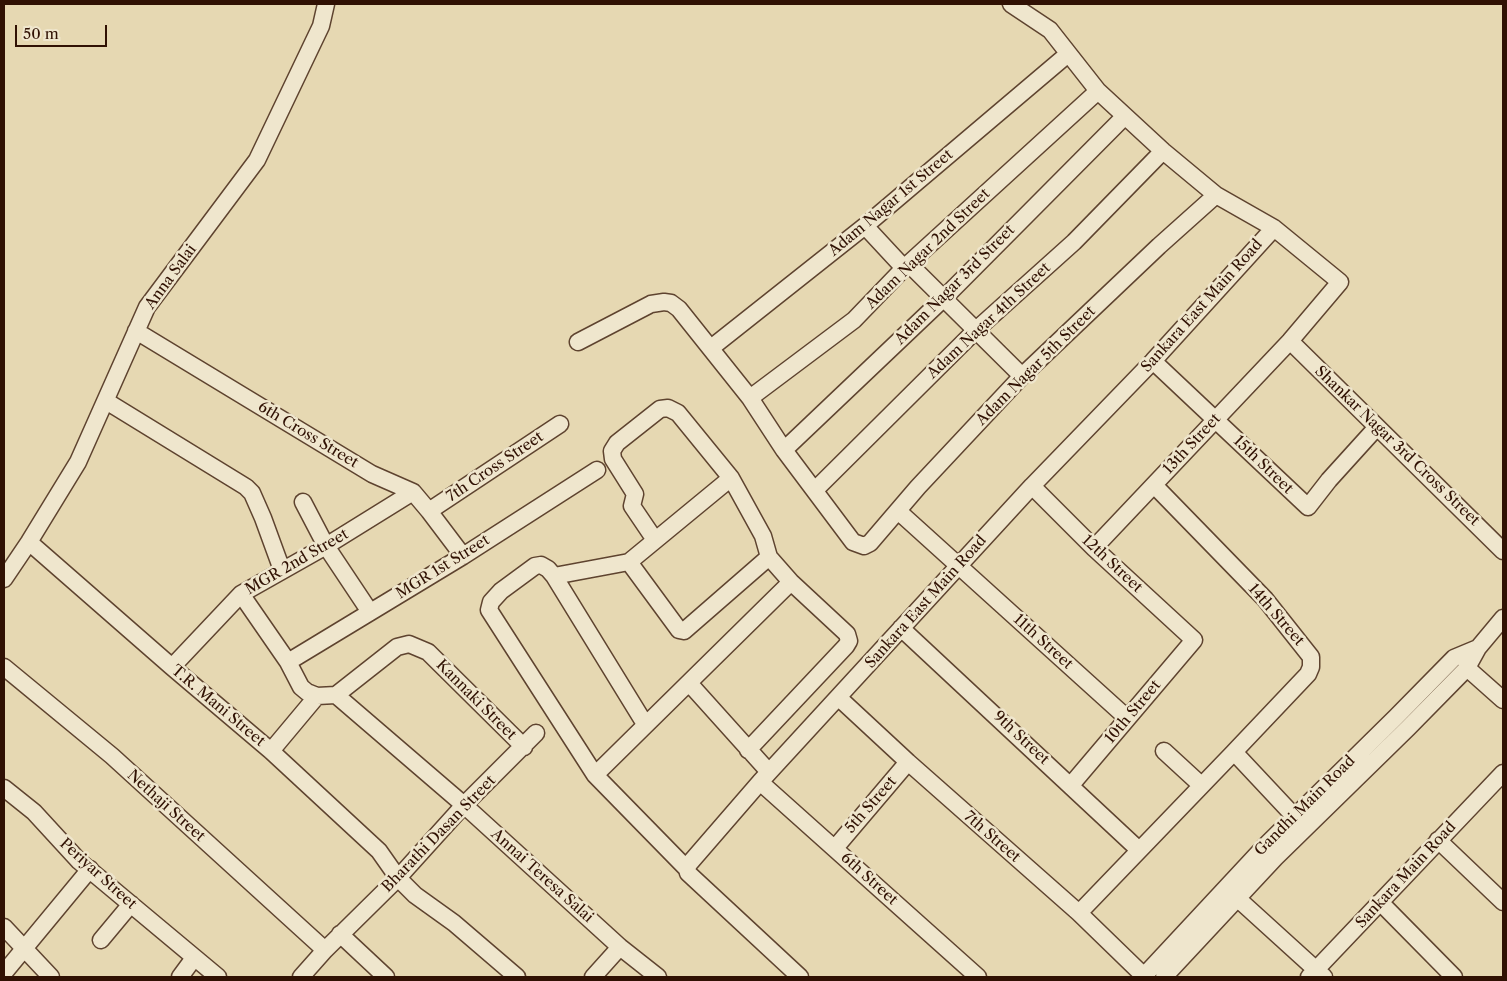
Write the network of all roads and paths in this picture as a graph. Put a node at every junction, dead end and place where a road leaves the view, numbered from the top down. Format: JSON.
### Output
{"nodes":[{"id":1,"x":326,"y":4,"type":"edge"},
{"id":2,"x":1011,"y":4,"type":"edge"},
{"id":3,"x":1068,"y":54,"type":"junction"},
{"id":4,"x":1098,"y":92,"type":"junction"},
{"id":5,"x":1124,"y":117,"type":"junction"},
{"id":6,"x":1162,"y":151,"type":"junction"},
{"id":7,"x":1216,"y":195,"type":"junction"},
{"id":8,"x":865,"y":226,"type":"junction"},
{"id":9,"x":1274,"y":228,"type":"junction"},
{"id":10,"x":907,"y":266,"type":"junction"},
{"id":11,"x":944,"y":298,"type":"junction"},
{"id":12,"x":136,"y":330,"type":"junction"},
{"id":13,"x":976,"y":330,"type":"junction"},
{"id":14,"x":1290,"y":341,"type":"junction"},
{"id":15,"x":578,"y":342,"type":"dead end"},
{"id":16,"x":711,"y":348,"type":"junction"},
{"id":17,"x":1154,"y":361,"type":"junction"},
{"id":18,"x":1022,"y":376,"type":"junction"},
{"id":19,"x":750,"y":398,"type":"junction"},
{"id":20,"x":106,"y":401,"type":"junction"},
{"id":21,"x":1215,"y":419,"type":"junction"},
{"id":22,"x":560,"y":424,"type":"dead end"},
{"id":23,"x":1377,"y":427,"type":"junction"},
{"id":24,"x":784,"y":450,"type":"junction"},
{"id":25,"x":597,"y":470,"type":"dead end"},
{"id":26,"x":731,"y":478,"type":"junction"},
{"id":27,"x":1154,"y":485,"type":"junction"},
{"id":28,"x":1032,"y":486,"type":"junction"},
{"id":29,"x":815,"y":490,"type":"junction"},
{"id":30,"x":413,"y":492,"type":"junction"},
{"id":31,"x":303,"y":502,"type":"dead end"},
{"id":32,"x":429,"y":511,"type":"junction"},
{"id":33,"x":898,"y":511,"type":"junction"},
{"id":34,"x":655,"y":540,"type":"junction"},
{"id":35,"x":29,"y":542,"type":"junction"},
{"id":36,"x":326,"y":546,"type":"junction"},
{"id":37,"x":1094,"y":548,"type":"junction"},
{"id":38,"x":1503,"y":551,"type":"edge"},
{"id":39,"x":463,"y":556,"type":"junction"},
{"id":40,"x":769,"y":557,"type":"junction"},
{"id":41,"x":629,"y":562,"type":"junction"},
{"id":42,"x":959,"y":566,"type":"junction"},
{"id":43,"x":282,"y":570,"type":"junction"},
{"id":44,"x":554,"y":576,"type":"junction"},
{"id":45,"x":4,"y":579,"type":"edge"},
{"id":46,"x":790,"y":582,"type":"junction"},
{"id":47,"x":241,"y":594,"type":"junction"},
{"id":48,"x":370,"y":612,"type":"junction"},
{"id":49,"x":1503,"y":618,"type":"edge"},
{"id":50,"x":901,"y":628,"type":"junction"},
{"id":51,"x":1194,"y":640,"type":"joint"},
{"id":52,"x":1478,"y":648,"type":"junction"},
{"id":53,"x":288,"y":662,"type":"junction"},
{"id":54,"x":4,"y":667,"type":"edge"},
{"id":55,"x":172,"y":668,"type":"junction"},
{"id":56,"x":1467,"y":668,"type":"junction"},
{"id":57,"x":689,"y":683,"type":"junction"},
{"id":58,"x":336,"y":695,"type":"junction"},
{"id":59,"x":317,"y":696,"type":"junction"},
{"id":60,"x":839,"y":698,"type":"junction"},
{"id":61,"x":1503,"y":700,"type":"edge"},
{"id":62,"x":1127,"y":718,"type":"junction"},
{"id":63,"x":645,"y":724,"type":"junction"},
{"id":64,"x":536,"y":733,"type":"dead end"},
{"id":65,"x":524,"y":747,"type":"junction"},
{"id":66,"x":748,"y":750,"type":"junction"},
{"id":67,"x":271,"y":751,"type":"junction"},
{"id":68,"x":1164,"y":751,"type":"dead end"},
{"id":69,"x":1234,"y":752,"type":"junction"},
{"id":70,"x":908,"y":762,"type":"junction"},
{"id":71,"x":1503,"y":773,"type":"edge"},
{"id":72,"x":595,"y":775,"type":"junction"},
{"id":73,"x":764,"y":777,"type":"junction"},
{"id":74,"x":1071,"y":785,"type":"junction"},
{"id":75,"x":1201,"y":786,"type":"junction"},
{"id":76,"x":4,"y":788,"type":"edge"},
{"id":77,"x":464,"y":806,"type":"junction"},
{"id":78,"x":1294,"y":816,"type":"junction"},
{"id":79,"x":1438,"y":840,"type":"junction"},
{"id":80,"x":835,"y":848,"type":"junction"},
{"id":81,"x":1139,"y":850,"type":"junction"},
{"id":82,"x":90,"y":869,"type":"junction"},
{"id":83,"x":687,"y":869,"type":"junction"},
{"id":84,"x":398,"y":878,"type":"junction"},
{"id":85,"x":1237,"y":898,"type":"junction"},
{"id":86,"x":1380,"y":902,"type":"junction"},
{"id":87,"x":1503,"y":902,"type":"edge"},
{"id":88,"x":131,"y":904,"type":"junction"},
{"id":89,"x":1079,"y":913,"type":"junction"},
{"id":90,"x":4,"y":927,"type":"edge"},
{"id":91,"x":340,"y":934,"type":"junction"},
{"id":92,"x":101,"y":940,"type":"dead end"},
{"id":93,"x":620,"y":947,"type":"junction"},
{"id":94,"x":24,"y":948,"type":"junction"},
{"id":95,"x":324,"y":950,"type":"junction"},
{"id":96,"x":194,"y":958,"type":"junction"},
{"id":97,"x":4,"y":973,"type":"edge"},
{"id":98,"x":791,"y":974,"type":"edge"},
{"id":99,"x":1316,"y":975,"type":"edge"},
{"id":100,"x":51,"y":977,"type":"edge"},
{"id":101,"x":180,"y":977,"type":"edge"},
{"id":102,"x":218,"y":977,"type":"edge"},
{"id":103,"x":301,"y":977,"type":"edge"},
{"id":104,"x":386,"y":977,"type":"edge"},
{"id":105,"x":517,"y":977,"type":"edge"},
{"id":106,"x":593,"y":977,"type":"edge"},
{"id":107,"x":658,"y":977,"type":"edge"},
{"id":108,"x":978,"y":977,"type":"edge"},
{"id":109,"x":1144,"y":977,"type":"edge"},
{"id":110,"x":1164,"y":977,"type":"edge"},
{"id":111,"x":1454,"y":977,"type":"edge"}],
"edges":[{"from":1,"to":12,"type":"street","name":"Anna Salai"},
{"from":2,"to":3,"type":"street"},
{"from":3,"to":4,"type":"street"},
{"from":3,"to":8,"type":"street","name":"Adam Nagar 1st Street"},
{"from":4,"to":5,"type":"street"},
{"from":4,"to":10,"type":"street","name":"Adam Nagar 2nd Street"},
{"from":5,"to":6,"type":"street"},
{"from":5,"to":11,"type":"street","name":"Adam Nagar 3rd Street"},
{"from":6,"to":7,"type":"street"},
{"from":6,"to":13,"type":"street","name":"Adam Nagar 4th Street"},
{"from":7,"to":9,"type":"street"},
{"from":7,"to":18,"type":"street","name":"Adam Nagar 5th Street"},
{"from":8,"to":10,"type":"street"},
{"from":8,"to":16,"type":"street","name":"Adam Nagar 1st Street"},
{"from":9,"to":14,"type":"street","name":"13th Street"},
{"from":9,"to":17,"type":"street","name":"Sankara East Main Road"},
{"from":10,"to":11,"type":"street"},
{"from":10,"to":19,"type":"street","name":"Adam Nagar 2nd Street"},
{"from":11,"to":13,"type":"street"},
{"from":11,"to":24,"type":"street","name":"Adam Nagar 3rd Street"},
{"from":12,"to":20,"type":"street","name":"Anna Salai"},
{"from":12,"to":30,"type":"street","name":"6th Cross Street"},
{"from":13,"to":18,"type":"street"},
{"from":13,"to":29,"type":"street","name":"Adam Nagar 4th Street"},
{"from":14,"to":21,"type":"street","name":"13th Street"},
{"from":14,"to":23,"type":"street","name":"Shankar Nagar 3rd Cross Street"},
{"from":15,"to":16,"type":"street"},
{"from":16,"to":19,"type":"street"},
{"from":17,"to":21,"type":"street","name":"15th Street"},
{"from":17,"to":28,"type":"street","name":"Sankara East Main Road"},
{"from":18,"to":33,"type":"street","name":"Adam Nagar 5th Street"},
{"from":19,"to":24,"type":"street"},
{"from":20,"to":35,"type":"street","name":"Anna Salai"},
{"from":20,"to":43,"type":"street"},
{"from":21,"to":23,"type":"street","name":"15th Street"},
{"from":21,"to":27,"type":"street","name":"13th Street"},
{"from":22,"to":32,"type":"street","name":"7th Cross Street"},
{"from":23,"to":38,"type":"street","name":"Shankar Nagar 3rd Cross Street"},
{"from":24,"to":29,"type":"street"},
{"from":25,"to":39,"type":"street","name":"MGR 1st Street"},
{"from":26,"to":34,"type":"street"},
{"from":26,"to":34,"type":"street"},
{"from":26,"to":40,"type":"street"},
{"from":27,"to":37,"type":"street","name":"13th Street"},
{"from":27,"to":69,"type":"street","name":"14th Street"},
{"from":28,"to":37,"type":"street","name":"12th Street"},
{"from":28,"to":42,"type":"street","name":"Sankara East Main Road"},
{"from":29,"to":33,"type":"street","name":"Adam Nagar 5th Street"},
{"from":30,"to":32,"type":"street","name":"6th Cross Street"},
{"from":30,"to":36,"type":"street","name":"MGR 2nd Street"},
{"from":31,"to":36,"type":"street"},
{"from":32,"to":39,"type":"street","name":"6th Cross Street"},
{"from":33,"to":42,"type":"street","name":"11th Street"},
{"from":34,"to":41,"type":"street"},
{"from":35,"to":45,"type":"street","name":"Anna Salai"},
{"from":35,"to":55,"type":"street","name":"T.R. Mani Street"},
{"from":36,"to":43,"type":"street","name":"MGR 2nd Street"},
{"from":36,"to":48,"type":"street"},
{"from":37,"to":51,"type":"street","name":"12th Street"},
{"from":39,"to":48,"type":"street","name":"MGR 1st Street"},
{"from":40,"to":41,"type":"street"},
{"from":40,"to":46,"type":"street"},
{"from":41,"to":44,"type":"street"},
{"from":42,"to":50,"type":"street","name":"Sankara East Main Road"},
{"from":42,"to":62,"type":"street","name":"11th Street"},
{"from":43,"to":47,"type":"street","name":"MGR 2nd Street"},
{"from":44,"to":63,"type":"street"},
{"from":44,"to":72,"type":"street"},
{"from":46,"to":57,"type":"street"},
{"from":46,"to":66,"type":"street"},
{"from":47,"to":53,"type":"street"},
{"from":47,"to":55,"type":"street","name":"MGR 2nd Street"},
{"from":48,"to":53,"type":"street","name":"MGR 1st Street"},
{"from":49,"to":52,"type":"street","name":"Gandhi Main Road"},
{"from":50,"to":60,"type":"street","name":"Sankara East Main Road"},
{"from":50,"to":74,"type":"street","name":"9th Street"},
{"from":51,"to":62,"type":"street","name":"10th Street"},
{"from":52,"to":56,"type":"street","name":"Gandhi Main Road"},
{"from":52,"to":78,"type":"street","name":"Gandhi Main Road"},
{"from":53,"to":59,"type":"street"},
{"from":54,"to":95,"type":"street","name":"Nethaji Street"},
{"from":55,"to":67,"type":"street","name":"T.R. Mani Street"},
{"from":56,"to":61,"type":"street"},
{"from":56,"to":85,"type":"street","name":"Gandhi Main Road"},
{"from":57,"to":63,"type":"street"},
{"from":57,"to":66,"type":"street","name":"6th Street"},
{"from":58,"to":59,"type":"street"},
{"from":58,"to":65,"type":"street","name":"Kannaki Street"},
{"from":58,"to":77,"type":"street","name":"Annai Teresa Salai"},
{"from":59,"to":67,"type":"street"},
{"from":60,"to":70,"type":"street","name":"7th Street"},
{"from":60,"to":73,"type":"street","name":"Sankara East Main Road"},
{"from":62,"to":74,"type":"street","name":"10th Street"},
{"from":63,"to":72,"type":"street"},
{"from":64,"to":65,"type":"street","name":"Bharathi Dasan Street"},
{"from":65,"to":77,"type":"street","name":"Bharathi Dasan Street"},
{"from":66,"to":73,"type":"street","name":"6th Street"},
{"from":67,"to":84,"type":"street","name":"T.R. Mani Street"},
{"from":68,"to":75,"type":"street"},
{"from":69,"to":75,"type":"street","name":"14th Street"},
{"from":69,"to":78,"type":"street"},
{"from":70,"to":80,"type":"street","name":"5th Street"},
{"from":70,"to":89,"type":"street","name":"7th Street"},
{"from":71,"to":79,"type":"street","name":"Sankara Main Road"},
{"from":72,"to":83,"type":"street"},
{"from":73,"to":80,"type":"street","name":"6th Street"},
{"from":73,"to":83,"type":"street","name":"Sankara East Main Road"},
{"from":74,"to":81,"type":"street","name":"9th Street"},
{"from":75,"to":81,"type":"street","name":"14th Street"},
{"from":76,"to":82,"type":"street","name":"Periyar Street"},
{"from":77,"to":84,"type":"street","name":"Bharathi Dasan Street"},
{"from":77,"to":93,"type":"street","name":"Annai Teresa Salai"},
{"from":78,"to":109,"type":"street","name":"Gandhi Main Road"},
{"from":79,"to":86,"type":"street","name":"Sankara Main Road"},
{"from":79,"to":87,"type":"street"},
{"from":80,"to":108,"type":"street","name":"6th Street"},
{"from":81,"to":89,"type":"street","name":"14th Street"},
{"from":82,"to":88,"type":"street","name":"Periyar Street"},
{"from":82,"to":94,"type":"street"},
{"from":83,"to":98,"type":"street"},
{"from":84,"to":91,"type":"street","name":"Bharathi Dasan Street"},
{"from":84,"to":105,"type":"street","name":"T.R. Mani Street"},
{"from":85,"to":99,"type":"street"},
{"from":85,"to":110,"type":"street","name":"Gandhi Main Road"},
{"from":86,"to":99,"type":"street","name":"Sankara Main Road"},
{"from":86,"to":111,"type":"street"},
{"from":88,"to":92,"type":"street"},
{"from":88,"to":96,"type":"street","name":"Periyar Street"},
{"from":89,"to":109,"type":"street","name":"7th Street"},
{"from":90,"to":94,"type":"street"},
{"from":91,"to":95,"type":"street","name":"Bharathi Dasan Street"},
{"from":91,"to":104,"type":"street"},
{"from":93,"to":106,"type":"street"},
{"from":93,"to":107,"type":"street","name":"Annai Teresa Salai"},
{"from":94,"to":97,"type":"street"},
{"from":94,"to":100,"type":"street"},
{"from":95,"to":103,"type":"street","name":"Bharathi Dasan Street"},
{"from":96,"to":101,"type":"street"},
{"from":96,"to":102,"type":"street","name":"Periyar Street"}]}
